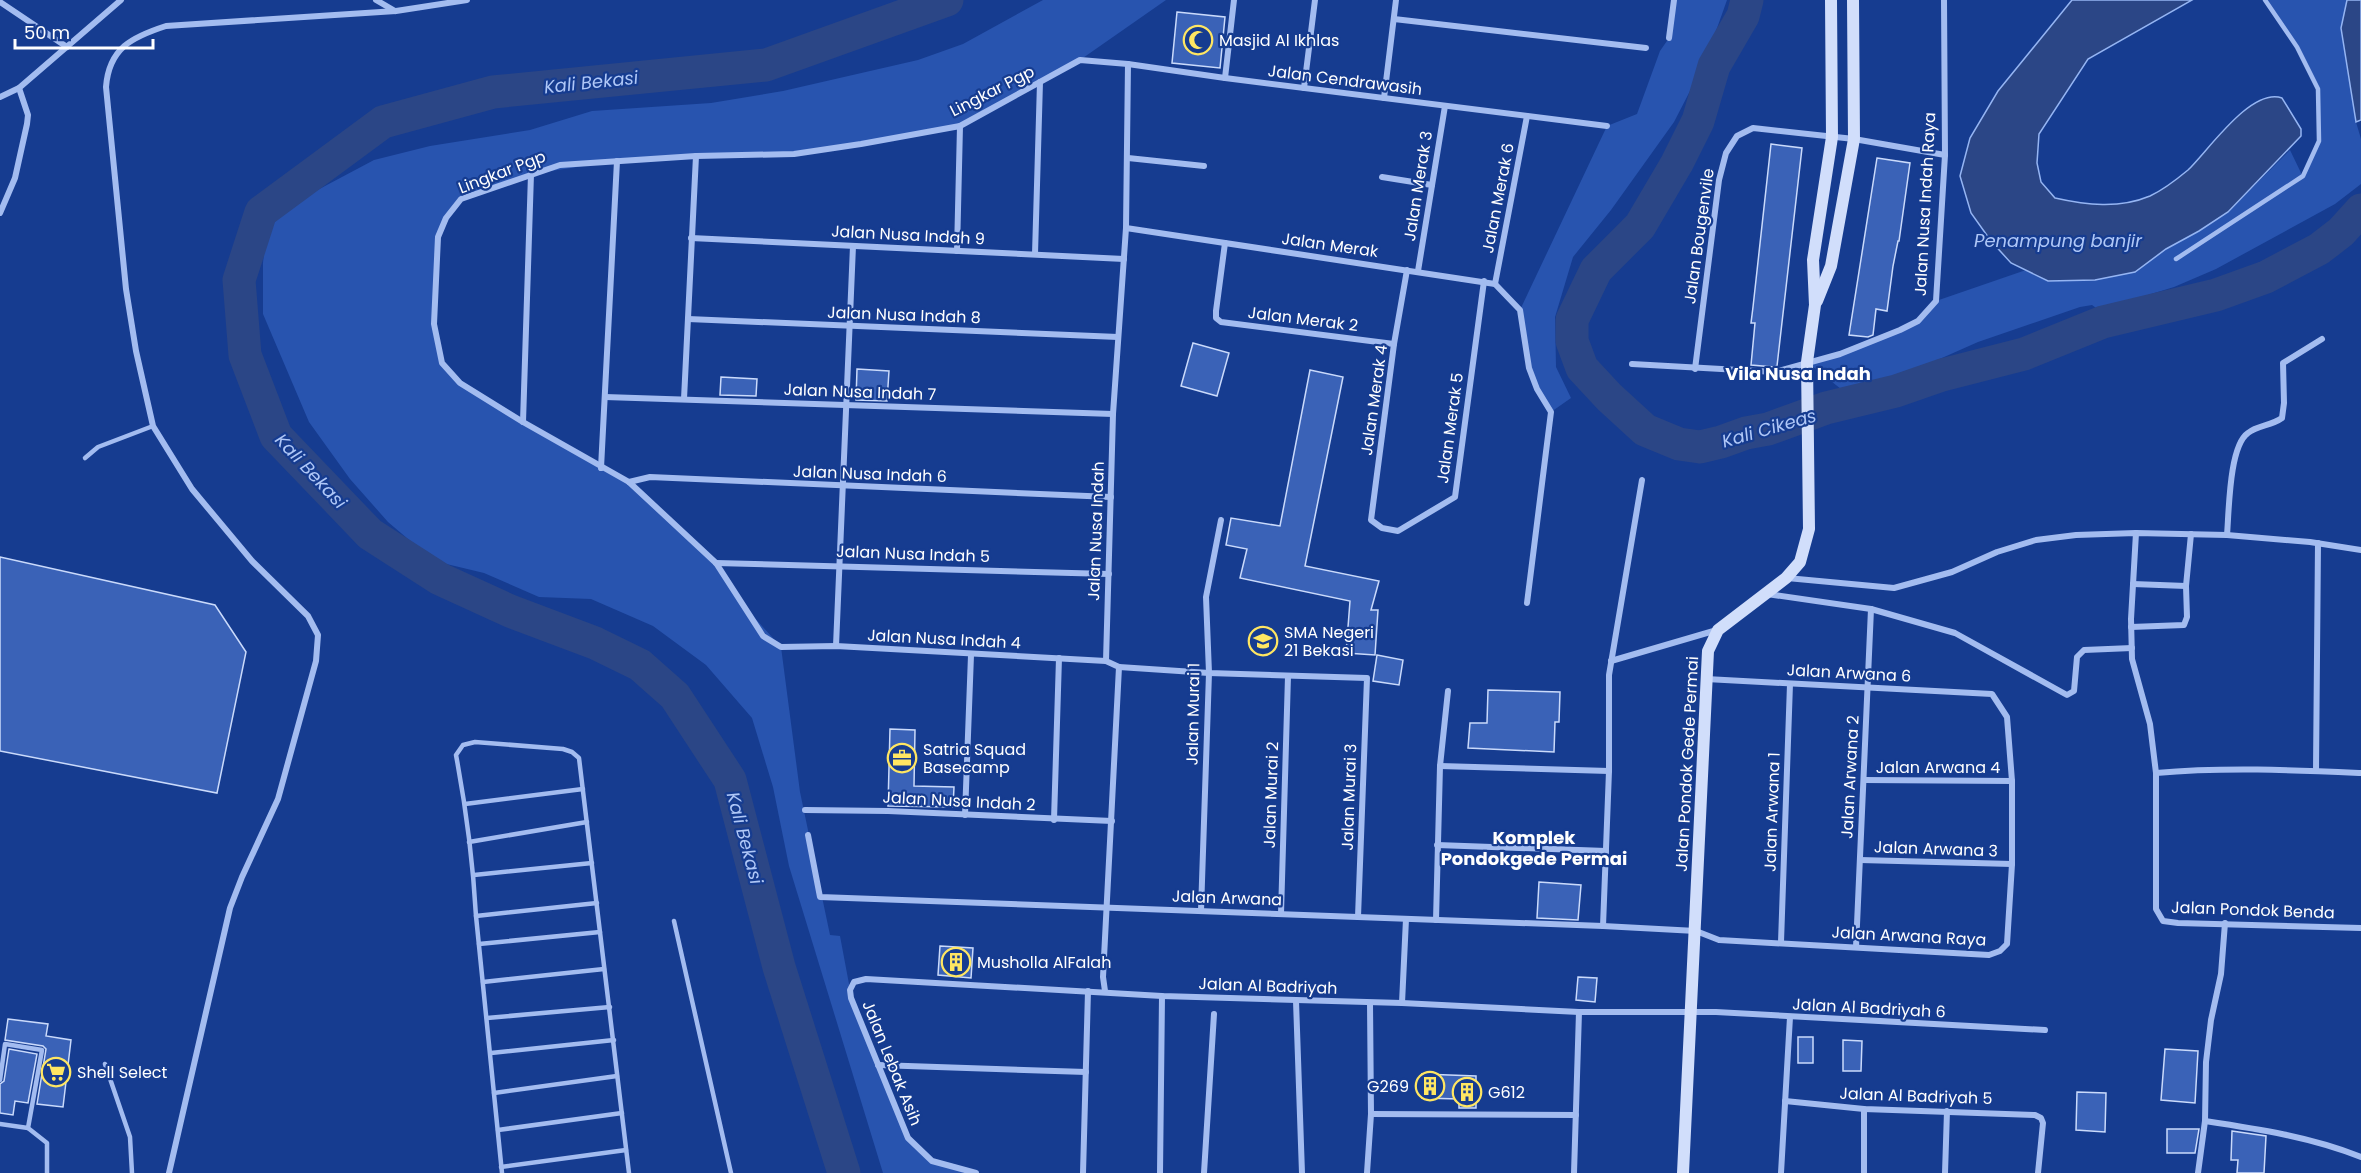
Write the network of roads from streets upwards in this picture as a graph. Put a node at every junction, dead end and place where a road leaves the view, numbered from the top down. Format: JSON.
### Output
{"nodes":[{"id":1,"x":121,"y":0,"type":"edge"},
{"id":2,"x":376,"y":0,"type":"edge"},
{"id":3,"x":467,"y":0,"type":"edge"},
{"id":4,"x":1234,"y":0,"type":"edge"},
{"id":5,"x":1315,"y":0,"type":"edge"},
{"id":6,"x":1396,"y":0,"type":"edge"},
{"id":7,"x":1674,"y":0,"type":"edge"},
{"id":8,"x":1831,"y":0,"type":"edge"},
{"id":9,"x":1853,"y":0,"type":"edge"},
{"id":10,"x":1944,"y":0,"type":"edge"},
{"id":11,"x":0,"y":2,"type":"edge"},
{"id":12,"x":396,"y":11,"type":"junction"},
{"id":13,"x":1394,"y":19,"type":"junction"},
{"id":14,"x":1669,"y":38,"type":"dead end"},
{"id":15,"x":67,"y":47,"type":"junction"},
{"id":16,"x":1646,"y":48,"type":"dead end"},
{"id":17,"x":1080,"y":60,"type":"joint"},
{"id":18,"x":1128,"y":64,"type":"junction"},
{"id":19,"x":1225,"y":78,"type":"junction"},
{"id":20,"x":1040,"y":82,"type":"junction"},
{"id":21,"x":19,"y":88,"type":"junction"},
{"id":22,"x":1304,"y":88,"type":"junction"},
{"id":23,"x":0,"y":97,"type":"edge"},
{"id":24,"x":1384,"y":98,"type":"junction"},
{"id":25,"x":1445,"y":106,"type":"junction"},
{"id":26,"x":1527,"y":116,"type":"junction"},
{"id":27,"x":960,"y":126,"type":"junction"},
{"id":28,"x":1607,"y":126,"type":"dead end"},
{"id":29,"x":1832,"y":137,"type":"junction"},
{"id":30,"x":1854,"y":139,"type":"junction"},
{"id":31,"x":1945,"y":155,"type":"junction"},
{"id":32,"x":696,"y":156,"type":"junction"},
{"id":33,"x":1128,"y":158,"type":"junction"},
{"id":34,"x":617,"y":161,"type":"junction"},
{"id":35,"x":1204,"y":166,"type":"dead end"},
{"id":36,"x":531,"y":174,"type":"junction"},
{"id":37,"x":1382,"y":177,"type":"dead end"},
{"id":38,"x":1432,"y":185,"type":"junction"},
{"id":39,"x":0,"y":213,"type":"edge"},
{"id":40,"x":1126,"y":228,"type":"junction"},
{"id":41,"x":691,"y":238,"type":"junction"},
{"id":42,"x":1225,"y":243,"type":"junction"},
{"id":43,"x":853,"y":246,"type":"junction"},
{"id":44,"x":957,"y":251,"type":"junction"},
{"id":45,"x":1035,"y":254,"type":"junction"},
{"id":46,"x":1124,"y":259,"type":"junction"},
{"id":47,"x":1407,"y":270,"type":"junction"},
{"id":48,"x":1418,"y":271,"type":"junction"},
{"id":49,"x":1484,"y":281,"type":"junction"},
{"id":50,"x":1495,"y":284,"type":"junction"},
{"id":51,"x":1815,"y":304,"type":"junction"},
{"id":52,"x":688,"y":319,"type":"junction"},
{"id":53,"x":848,"y":326,"type":"junction"},
{"id":54,"x":1119,"y":337,"type":"junction"},
{"id":55,"x":2322,"y":339,"type":"dead end"},
{"id":56,"x":1394,"y":344,"type":"junction"},
{"id":57,"x":1807,"y":362,"type":"junction"},
{"id":58,"x":1632,"y":364,"type":"dead end"},
{"id":59,"x":1695,"y":369,"type":"junction"},
{"id":60,"x":605,"y":396,"type":"junction"},
{"id":61,"x":684,"y":399,"type":"junction"},
{"id":62,"x":846,"y":405,"type":"junction"},
{"id":63,"x":1113,"y":414,"type":"junction"},
{"id":64,"x":524,"y":422,"type":"junction"},
{"id":65,"x":601,"y":468,"type":"junction"},
{"id":66,"x":1642,"y":480,"type":"dead end"},
{"id":67,"x":629,"y":482,"type":"junction"},
{"id":68,"x":843,"y":487,"type":"junction"},
{"id":69,"x":1111,"y":497,"type":"junction"},
{"id":70,"x":1221,"y":520,"type":"dead end"},
{"id":71,"x":1382,"y":528,"type":"joint"},
{"id":72,"x":2136,"y":533,"type":"junction"},
{"id":73,"x":2191,"y":534,"type":"junction"},
{"id":74,"x":2227,"y":535,"type":"junction"},
{"id":75,"x":2318,"y":543,"type":"junction"},
{"id":76,"x":2361,"y":550,"type":"edge"},
{"id":77,"x":716,"y":563,"type":"junction"},
{"id":78,"x":840,"y":565,"type":"junction"},
{"id":79,"x":1108,"y":574,"type":"junction"},
{"id":80,"x":1786,"y":578,"type":"junction"},
{"id":81,"x":2133,"y":584,"type":"junction"},
{"id":82,"x":2186,"y":586,"type":"junction"},
{"id":83,"x":1764,"y":594,"type":"junction"},
{"id":84,"x":1527,"y":603,"type":"dead end"},
{"id":85,"x":1871,"y":609,"type":"junction"},
{"id":86,"x":2131,"y":627,"type":"junction"},
{"id":87,"x":1718,"y":630,"type":"junction"},
{"id":88,"x":836,"y":646,"type":"junction"},
{"id":89,"x":781,"y":647,"type":"joint"},
{"id":90,"x":2132,"y":648,"type":"junction"},
{"id":91,"x":970,"y":655,"type":"junction"},
{"id":92,"x":1059,"y":658,"type":"junction"},
{"id":93,"x":1106,"y":661,"type":"junction"},
{"id":94,"x":1611,"y":661,"type":"junction"},
{"id":95,"x":1119,"y":667,"type":"junction"},
{"id":96,"x":1209,"y":674,"type":"junction"},
{"id":97,"x":1288,"y":676,"type":"junction"},
{"id":98,"x":1705,"y":679,"type":"junction"},
{"id":99,"x":1790,"y":684,"type":"junction"},
{"id":100,"x":1868,"y":687,"type":"junction"},
{"id":101,"x":1448,"y":691,"type":"dead end"},
{"id":102,"x":1992,"y":694,"type":"joint"},
{"id":103,"x":1440,"y":766,"type":"junction"},
{"id":104,"x":1609,"y":771,"type":"junction"},
{"id":105,"x":2316,"y":771,"type":"junction"},
{"id":106,"x":2156,"y":773,"type":"junction"},
{"id":107,"x":2361,"y":773,"type":"edge"},
{"id":108,"x":1864,"y":780,"type":"junction"},
{"id":109,"x":2012,"y":781,"type":"junction"},
{"id":110,"x":805,"y":810,"type":"dead end"},
{"id":111,"x":965,"y":815,"type":"junction"},
{"id":112,"x":1054,"y":819,"type":"junction"},
{"id":113,"x":1112,"y":820,"type":"junction"},
{"id":114,"x":808,"y":835,"type":"dead end"},
{"id":115,"x":1437,"y":845,"type":"junction"},
{"id":116,"x":1606,"y":850,"type":"junction"},
{"id":117,"x":1860,"y":860,"type":"junction"},
{"id":118,"x":2012,"y":864,"type":"junction"},
{"id":119,"x":1107,"y":907,"type":"junction"},
{"id":120,"x":1201,"y":911,"type":"junction"},
{"id":121,"x":1281,"y":914,"type":"junction"},
{"id":122,"x":1358,"y":917,"type":"junction"},
{"id":123,"x":1406,"y":919,"type":"junction"},
{"id":124,"x":1437,"y":920,"type":"junction"},
{"id":125,"x":2225,"y":923,"type":"junction"},
{"id":126,"x":1603,"y":926,"type":"junction"},
{"id":127,"x":2361,"y":928,"type":"edge"},
{"id":128,"x":1696,"y":931,"type":"junction"},
{"id":129,"x":1781,"y":942,"type":"junction"},
{"id":130,"x":1856,"y":947,"type":"junction"},
{"id":131,"x":850,"y":990,"type":"joint"},
{"id":132,"x":1088,"y":990,"type":"junction"},
{"id":133,"x":1105,"y":991,"type":"junction"},
{"id":134,"x":1162,"y":996,"type":"junction"},
{"id":135,"x":1296,"y":1000,"type":"junction"},
{"id":136,"x":1370,"y":1003,"type":"junction"},
{"id":137,"x":1402,"y":1003,"type":"junction"},
{"id":138,"x":1579,"y":1012,"type":"junction"},
{"id":139,"x":1691,"y":1013,"type":"junction"},
{"id":140,"x":1214,"y":1014,"type":"dead end"},
{"id":141,"x":1790,"y":1017,"type":"junction"},
{"id":142,"x":2045,"y":1030,"type":"dead end"},
{"id":143,"x":878,"y":1065,"type":"junction"},
{"id":144,"x":1086,"y":1072,"type":"junction"},
{"id":145,"x":1785,"y":1101,"type":"junction"},
{"id":146,"x":1864,"y":1109,"type":"junction"},
{"id":147,"x":1947,"y":1111,"type":"junction"},
{"id":148,"x":1371,"y":1114,"type":"junction"},
{"id":149,"x":1576,"y":1115,"type":"junction"},
{"id":150,"x":2205,"y":1121,"type":"junction"},
{"id":151,"x":2361,"y":1157,"type":"edge"},
{"id":152,"x":169,"y":1173,"type":"edge"},
{"id":153,"x":976,"y":1173,"type":"edge"},
{"id":154,"x":1083,"y":1173,"type":"edge"},
{"id":155,"x":1160,"y":1173,"type":"edge"},
{"id":156,"x":1204,"y":1173,"type":"edge"},
{"id":157,"x":1302,"y":1173,"type":"edge"},
{"id":158,"x":1367,"y":1173,"type":"edge"},
{"id":159,"x":1574,"y":1173,"type":"edge"},
{"id":160,"x":1683,"y":1173,"type":"edge"},
{"id":161,"x":1781,"y":1173,"type":"edge"},
{"id":162,"x":1864,"y":1173,"type":"edge"},
{"id":163,"x":1945,"y":1173,"type":"edge"},
{"id":164,"x":2038,"y":1173,"type":"edge"},
{"id":165,"x":2198,"y":1173,"type":"edge"}],
"edges":[{"from":1,"to":15,"type":"street"},
{"from":2,"to":12,"type":"street"},
{"from":3,"to":12,"type":"street"},
{"from":4,"to":19,"type":"street"},
{"from":5,"to":22,"type":"street"},
{"from":6,"to":13,"type":"street"},
{"from":7,"to":14,"type":"street"},
{"from":8,"to":29,"type":"street"},
{"from":9,"to":30,"type":"street"},
{"from":10,"to":31,"type":"street","name":"Jalan Nusa Indah Raya"},
{"from":11,"to":15,"type":"street"},
{"from":12,"to":152,"type":"street"},
{"from":13,"to":16,"type":"street"},
{"from":13,"to":24,"type":"street"},
{"from":15,"to":21,"type":"street"},
{"from":17,"to":18,"type":"street","name":"Jalan Cendrawasih"},
{"from":17,"to":20,"type":"street","name":"Lingkar Pgp"},
{"from":18,"to":19,"type":"street","name":"Jalan Cendrawasih"},
{"from":18,"to":33,"type":"street","name":"Jalan Nusa Indah"},
{"from":19,"to":22,"type":"street","name":"Jalan Cendrawasih"},
{"from":20,"to":27,"type":"street","name":"Lingkar Pgp"},
{"from":20,"to":45,"type":"street"},
{"from":21,"to":23,"type":"street"},
{"from":21,"to":39,"type":"street"},
{"from":22,"to":24,"type":"street","name":"Jalan Cendrawasih"},
{"from":24,"to":25,"type":"street","name":"Jalan Cendrawasih"},
{"from":25,"to":26,"type":"street","name":"Jalan Cendrawasih"},
{"from":25,"to":38,"type":"street","name":"Jalan Merak 3"},
{"from":26,"to":28,"type":"street","name":"Jalan Cendrawasih"},
{"from":26,"to":50,"type":"street","name":"Jalan Merak 6"},
{"from":27,"to":32,"type":"street","name":"Lingkar Pgp"},
{"from":27,"to":44,"type":"street"},
{"from":29,"to":30,"type":"street","name":"Jalan Bougenvile"},
{"from":29,"to":51,"type":"street"},
{"from":29,"to":59,"type":"street","name":"Jalan Bougenvile"},
{"from":30,"to":31,"type":"street","name":"Jalan Bougenvile"},
{"from":30,"to":51,"type":"street"},
{"from":31,"to":57,"type":"street","name":"Jalan Nusa Indah Raya"},
{"from":32,"to":34,"type":"street","name":"Lingkar Pgp"},
{"from":32,"to":41,"type":"street"},
{"from":33,"to":35,"type":"street"},
{"from":33,"to":40,"type":"street","name":"Jalan Nusa Indah"},
{"from":34,"to":36,"type":"street","name":"Lingkar Pgp"},
{"from":34,"to":60,"type":"street"},
{"from":36,"to":64,"type":"street"},
{"from":36,"to":64,"type":"street","name":"Lingkar Pgp"},
{"from":37,"to":38,"type":"street"},
{"from":38,"to":48,"type":"street","name":"Jalan Merak 3"},
{"from":40,"to":42,"type":"street","name":"Jalan Merak"},
{"from":40,"to":46,"type":"street","name":"Jalan Nusa Indah"},
{"from":41,"to":43,"type":"street","name":"Jalan Nusa Indah 9"},
{"from":41,"to":52,"type":"street"},
{"from":42,"to":47,"type":"street","name":"Jalan Merak"},
{"from":42,"to":56,"type":"street","name":"Jalan Merak 2"},
{"from":43,"to":44,"type":"street","name":"Jalan Nusa Indah 9"},
{"from":43,"to":53,"type":"street"},
{"from":44,"to":45,"type":"street","name":"Jalan Nusa Indah 9"},
{"from":45,"to":46,"type":"street","name":"Jalan Nusa Indah 9"},
{"from":46,"to":54,"type":"street","name":"Jalan Nusa Indah"},
{"from":47,"to":48,"type":"street","name":"Jalan Merak"},
{"from":47,"to":56,"type":"street","name":"Jalan Merak 4"},
{"from":48,"to":49,"type":"street","name":"Jalan Merak"},
{"from":49,"to":50,"type":"street","name":"Jalan Merak"},
{"from":49,"to":71,"type":"street","name":"Jalan Merak 5"},
{"from":50,"to":84,"type":"street"},
{"from":51,"to":57,"type":"street"},
{"from":52,"to":53,"type":"street","name":"Jalan Nusa Indah 8"},
{"from":52,"to":61,"type":"street"},
{"from":53,"to":54,"type":"street","name":"Jalan Nusa Indah 8"},
{"from":53,"to":62,"type":"street"},
{"from":54,"to":63,"type":"street","name":"Jalan Nusa Indah"},
{"from":55,"to":74,"type":"street"},
{"from":56,"to":71,"type":"street","name":"Jalan Merak 4"},
{"from":57,"to":59,"type":"street"},
{"from":57,"to":80,"type":"street"},
{"from":58,"to":59,"type":"street"},
{"from":60,"to":61,"type":"street","name":"Jalan Nusa Indah 7"},
{"from":60,"to":65,"type":"street"},
{"from":61,"to":62,"type":"street","name":"Jalan Nusa Indah 7"},
{"from":62,"to":63,"type":"street","name":"Jalan Nusa Indah 7"},
{"from":62,"to":68,"type":"street"},
{"from":63,"to":69,"type":"street","name":"Jalan Nusa Indah"},
{"from":64,"to":65,"type":"street","name":"Lingkar Pgp"},
{"from":65,"to":67,"type":"street","name":"Lingkar Pgp"},
{"from":66,"to":94,"type":"street"},
{"from":67,"to":68,"type":"street","name":"Jalan Nusa Indah 6"},
{"from":67,"to":77,"type":"street","name":"Lingkar Pgp"},
{"from":68,"to":69,"type":"street","name":"Jalan Nusa Indah 6"},
{"from":68,"to":78,"type":"street"},
{"from":69,"to":79,"type":"street","name":"Jalan Nusa Indah"},
{"from":70,"to":96,"type":"street","name":"Jalan Murai 1"},
{"from":72,"to":73,"type":"street"},
{"from":72,"to":80,"type":"street"},
{"from":72,"to":81,"type":"street","name":"Jalan Pondok Benda"},
{"from":73,"to":74,"type":"street"},
{"from":73,"to":82,"type":"street"},
{"from":74,"to":75,"type":"street"},
{"from":75,"to":76,"type":"street"},
{"from":75,"to":105,"type":"street"},
{"from":77,"to":78,"type":"street","name":"Jalan Nusa Indah 5"},
{"from":77,"to":89,"type":"street","name":"Lingkar Pgp"},
{"from":78,"to":79,"type":"street","name":"Jalan Nusa Indah 5"},
{"from":78,"to":88,"type":"street"},
{"from":79,"to":93,"type":"street","name":"Jalan Nusa Indah"},
{"from":80,"to":83,"type":"street"},
{"from":81,"to":82,"type":"street"},
{"from":81,"to":86,"type":"street","name":"Jalan Pondok Benda"},
{"from":82,"to":86,"type":"street"},
{"from":83,"to":85,"type":"street"},
{"from":83,"to":87,"type":"street"},
{"from":85,"to":90,"type":"street"},
{"from":85,"to":100,"type":"street","name":"Jalan Arwana 2"},
{"from":86,"to":90,"type":"street","name":"Jalan Pondok Benda"},
{"from":87,"to":94,"type":"street"},
{"from":87,"to":98,"type":"street","name":"Jalan Pondok Gede Permai"},
{"from":88,"to":89,"type":"street","name":"Jalan Nusa Indah 4"},
{"from":88,"to":91,"type":"street","name":"Jalan Nusa Indah 4"},
{"from":90,"to":106,"type":"street","name":"Jalan Pondok Benda"},
{"from":91,"to":92,"type":"street","name":"Jalan Nusa Indah 4"},
{"from":91,"to":111,"type":"street"},
{"from":92,"to":93,"type":"street","name":"Jalan Nusa Indah 4"},
{"from":92,"to":112,"type":"street"},
{"from":93,"to":95,"type":"street"},
{"from":94,"to":104,"type":"street"},
{"from":95,"to":96,"type":"street"},
{"from":95,"to":113,"type":"street"},
{"from":96,"to":97,"type":"street"},
{"from":96,"to":120,"type":"street","name":"Jalan Murai 1"},
{"from":97,"to":121,"type":"street","name":"Jalan Murai 2"},
{"from":97,"to":122,"type":"street","name":"Jalan Murai 3"},
{"from":98,"to":99,"type":"street","name":"Jalan Arwana 6"},
{"from":98,"to":128,"type":"street","name":"Jalan Pondok Gede Permai"},
{"from":99,"to":100,"type":"street","name":"Jalan Arwana 6"},
{"from":99,"to":129,"type":"street","name":"Jalan Arwana 1"},
{"from":100,"to":102,"type":"street","name":"Jalan Arwana 6"},
{"from":100,"to":108,"type":"street","name":"Jalan Arwana 2"},
{"from":101,"to":103,"type":"street"},
{"from":102,"to":109,"type":"street","name":"Jalan Arwana Raya"},
{"from":103,"to":104,"type":"street"},
{"from":103,"to":115,"type":"street"},
{"from":104,"to":116,"type":"street"},
{"from":105,"to":106,"type":"street"},
{"from":105,"to":107,"type":"street"},
{"from":106,"to":125,"type":"street","name":"Jalan Pondok Benda"},
{"from":108,"to":109,"type":"street","name":"Jalan Arwana 4"},
{"from":108,"to":117,"type":"street","name":"Jalan Arwana 2"},
{"from":109,"to":118,"type":"street","name":"Jalan Arwana Raya"},
{"from":110,"to":111,"type":"street","name":"Jalan Nusa Indah 2"},
{"from":111,"to":112,"type":"street","name":"Jalan Nusa Indah 2"},
{"from":112,"to":113,"type":"street","name":"Jalan Nusa Indah 2"},
{"from":113,"to":119,"type":"street"},
{"from":114,"to":119,"type":"street","name":"Jalan Arwana"},
{"from":115,"to":116,"type":"street"},
{"from":115,"to":124,"type":"street"},
{"from":116,"to":126,"type":"street"},
{"from":117,"to":118,"type":"street","name":"Jalan Arwana 3"},
{"from":117,"to":130,"type":"street","name":"Jalan Arwana 2"},
{"from":118,"to":130,"type":"street","name":"Jalan Arwana Raya"},
{"from":119,"to":120,"type":"street","name":"Jalan Arwana"},
{"from":119,"to":133,"type":"street"},
{"from":120,"to":121,"type":"street","name":"Jalan Arwana"},
{"from":121,"to":122,"type":"street","name":"Jalan Arwana"},
{"from":122,"to":123,"type":"street","name":"Jalan Arwana"},
{"from":123,"to":124,"type":"street","name":"Jalan Arwana"},
{"from":123,"to":137,"type":"street"},
{"from":124,"to":126,"type":"street","name":"Jalan Arwana"},
{"from":125,"to":127,"type":"street","name":"Jalan Pondok Benda"},
{"from":125,"to":150,"type":"street"},
{"from":126,"to":128,"type":"street","name":"Jalan Arwana"},
{"from":128,"to":129,"type":"street","name":"Jalan Arwana Raya"},
{"from":128,"to":139,"type":"street","name":"Jalan Pondok Gede Permai"},
{"from":129,"to":130,"type":"street","name":"Jalan Arwana Raya"},
{"from":131,"to":132,"type":"street","name":"Jalan Al Badriyah"},
{"from":131,"to":143,"type":"street","name":"Jalan Lebak Asih"},
{"from":132,"to":133,"type":"street","name":"Jalan Al Badriyah"},
{"from":132,"to":144,"type":"street"},
{"from":133,"to":134,"type":"street","name":"Jalan Al Badriyah"},
{"from":134,"to":135,"type":"street","name":"Jalan Al Badriyah"},
{"from":134,"to":155,"type":"street"},
{"from":135,"to":136,"type":"street","name":"Jalan Al Badriyah"},
{"from":135,"to":157,"type":"street"},
{"from":136,"to":137,"type":"street","name":"Jalan Al Badriyah"},
{"from":136,"to":148,"type":"street"},
{"from":137,"to":138,"type":"street","name":"Jalan Al Badriyah"},
{"from":138,"to":139,"type":"street","name":"Jalan Al Badriyah"},
{"from":138,"to":149,"type":"street"},
{"from":139,"to":141,"type":"street","name":"Jalan Al Badriyah 6"},
{"from":139,"to":160,"type":"street","name":"Jalan Pondok Gede Permai"},
{"from":140,"to":156,"type":"street"},
{"from":141,"to":142,"type":"street","name":"Jalan Al Badriyah 6"},
{"from":141,"to":145,"type":"street"},
{"from":143,"to":144,"type":"street"},
{"from":143,"to":153,"type":"street","name":"Jalan Lebak Asih"},
{"from":144,"to":154,"type":"street"},
{"from":145,"to":146,"type":"street","name":"Jalan Al Badriyah 5"},
{"from":145,"to":161,"type":"street"},
{"from":146,"to":147,"type":"street","name":"Jalan Al Badriyah 5"},
{"from":146,"to":162,"type":"street"},
{"from":147,"to":163,"type":"street"},
{"from":147,"to":164,"type":"street","name":"Jalan Al Badriyah 5"},
{"from":148,"to":149,"type":"street"},
{"from":148,"to":158,"type":"street"},
{"from":149,"to":159,"type":"street"},
{"from":150,"to":151,"type":"street"},
{"from":150,"to":165,"type":"street"}]}
